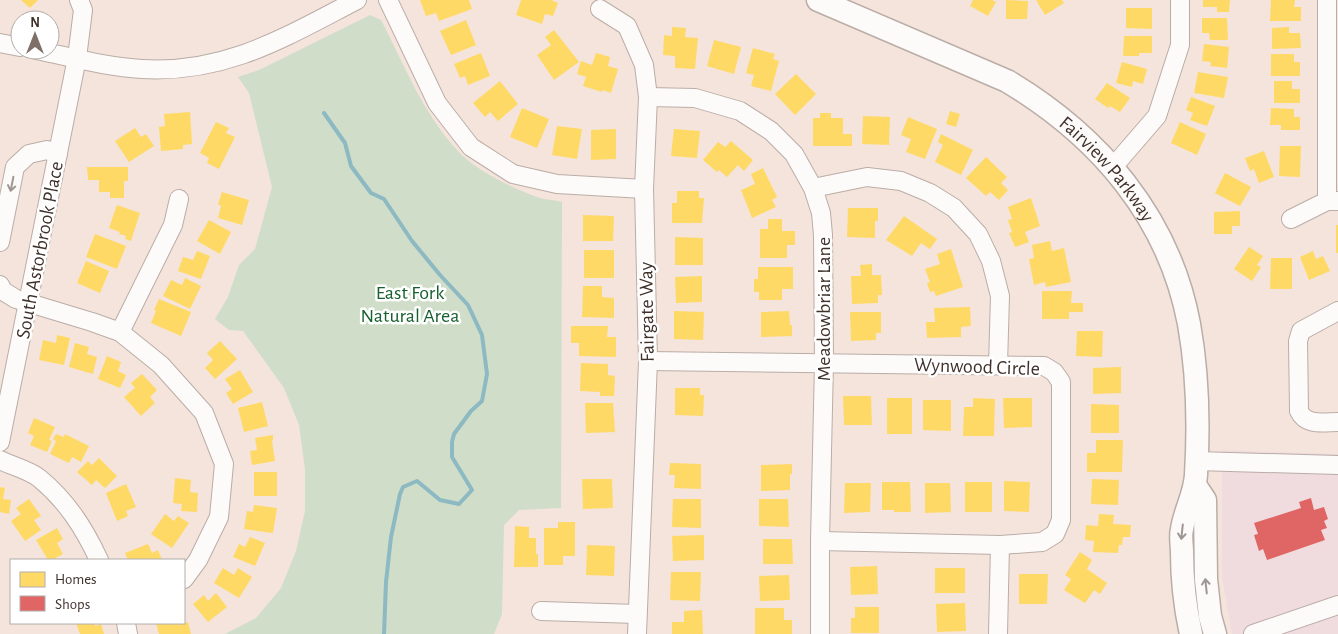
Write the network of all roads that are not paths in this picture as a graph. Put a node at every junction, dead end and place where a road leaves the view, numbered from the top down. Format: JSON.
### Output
{"nodes":[{"id":1,"x":79,"y":0,"type":"edge"},
{"id":2,"x":357,"y":0,"type":"edge"},
{"id":3,"x":388,"y":0,"type":"edge"},
{"id":4,"x":818,"y":0,"type":"edge"},
{"id":5,"x":1180,"y":0,"type":"edge"},
{"id":6,"x":1326,"y":0,"type":"edge"},
{"id":7,"x":600,"y":9,"type":"dead end"},
{"id":8,"x":60,"y":55,"type":"edge"},
{"id":9,"x":77,"y":58,"type":"junction"},
{"id":10,"x":648,"y":97,"type":"junction"},
{"id":11,"x":58,"y":154,"type":"junction"},
{"id":12,"x":1113,"y":167,"type":"junction"},
{"id":13,"x":813,"y":188,"type":"junction"},
{"id":14,"x":644,"y":189,"type":"junction"},
{"id":15,"x":180,"y":199,"type":"dead end"},
{"id":16,"x":1332,"y":201,"type":"edge"},
{"id":17,"x":1290,"y":219,"type":"dead end"},
{"id":18,"x":0,"y":242,"type":"edge"},
{"id":19,"x":0,"y":285,"type":"edge"},
{"id":20,"x":28,"y":304,"type":"junction"},
{"id":21,"x":1338,"y":311,"type":"edge"},
{"id":22,"x":120,"y":332,"type":"junction"},
{"id":23,"x":648,"y":361,"type":"junction"},
{"id":24,"x":824,"y":363,"type":"junction"},
{"id":25,"x":998,"y":364,"type":"junction"},
{"id":26,"x":1338,"y":422,"type":"edge"},
{"id":27,"x":0,"y":442,"type":"edge"},
{"id":28,"x":0,"y":460,"type":"edge"},
{"id":29,"x":1196,"y":461,"type":"junction"},
{"id":30,"x":1338,"y":466,"type":"edge"},
{"id":31,"x":1195,"y":485,"type":"junction"},
{"id":32,"x":820,"y":541,"type":"junction"},
{"id":33,"x":1000,"y":545,"type":"junction"},
{"id":34,"x":99,"y":559,"type":"edge"},
{"id":35,"x":185,"y":577,"type":"edge"},
{"id":36,"x":1338,"y":605,"type":"edge"},
{"id":37,"x":541,"y":611,"type":"dead end"},
{"id":38,"x":637,"y":614,"type":"junction"},
{"id":39,"x":637,"y":634,"type":"edge"},
{"id":40,"x":820,"y":634,"type":"edge"},
{"id":41,"x":998,"y":634,"type":"edge"},
{"id":42,"x":1191,"y":634,"type":"edge"},
{"id":43,"x":1215,"y":634,"type":"edge"},
{"id":44,"x":1253,"y":634,"type":"edge"}],
"edges":[{"from":1,"to":9,"type":"street","name":"South Astorbrook Place"},
{"from":2,"to":9,"type":"street"},
{"from":3,"to":14,"type":"street"},
{"from":4,"to":12,"type":"main road","name":"Fairview Parkway"},
{"from":5,"to":12,"type":"street"},
{"from":6,"to":16,"type":"street"},
{"from":7,"to":10,"type":"street","name":"Fairgate Way"},
{"from":8,"to":9,"type":"street"},
{"from":9,"to":11,"type":"street","name":"South Astorbrook Place"},
{"from":10,"to":13,"type":"street","name":"Meadowbriar Lane"},
{"from":10,"to":14,"type":"street","name":"Fairgate Way"},
{"from":11,"to":18,"type":"street","one_way":true},
{"from":11,"to":20,"type":"street","name":"South Astorbrook Place"},
{"from":12,"to":29,"type":"main road","name":"Fairview Parkway"},
{"from":13,"to":24,"type":"street","name":"Meadowbriar Lane"},
{"from":13,"to":25,"type":"street"},
{"from":14,"to":23,"type":"street","name":"Fairgate Way"},
{"from":15,"to":22,"type":"street"},
{"from":16,"to":17,"type":"street"},
{"from":19,"to":20,"type":"street"},
{"from":20,"to":22,"type":"street"},
{"from":20,"to":27,"type":"street","name":"South Astorbrook Place"},
{"from":21,"to":26,"type":"street"},
{"from":22,"to":35,"type":"street"},
{"from":23,"to":24,"type":"street","name":"Wynwood Circle"},
{"from":23,"to":38,"type":"street","name":"Fairgate Way"},
{"from":24,"to":25,"type":"street","name":"Wynwood Circle"},
{"from":24,"to":32,"type":"street","name":"Meadowbriar Lane"},
{"from":25,"to":33,"type":"street","name":"Wynwood Circle"},
{"from":28,"to":34,"type":"street"},
{"from":29,"to":30,"type":"street"},
{"from":29,"to":31,"type":"main road","name":"Fairview Parkway"},
{"from":31,"to":42,"type":"main road","name":"Fairview Parkway","one_way":true},
{"from":43,"to":31,"type":"main road","name":"Fairview Parkway","one_way":true},
{"from":32,"to":33,"type":"street","name":"Wynwood Circle"},
{"from":32,"to":40,"type":"street","name":"Meadowbriar Lane"},
{"from":33,"to":41,"type":"street"},
{"from":36,"to":44,"type":"street"},
{"from":37,"to":38,"type":"street"},
{"from":38,"to":39,"type":"street","name":"Fairgate Way"}]}
